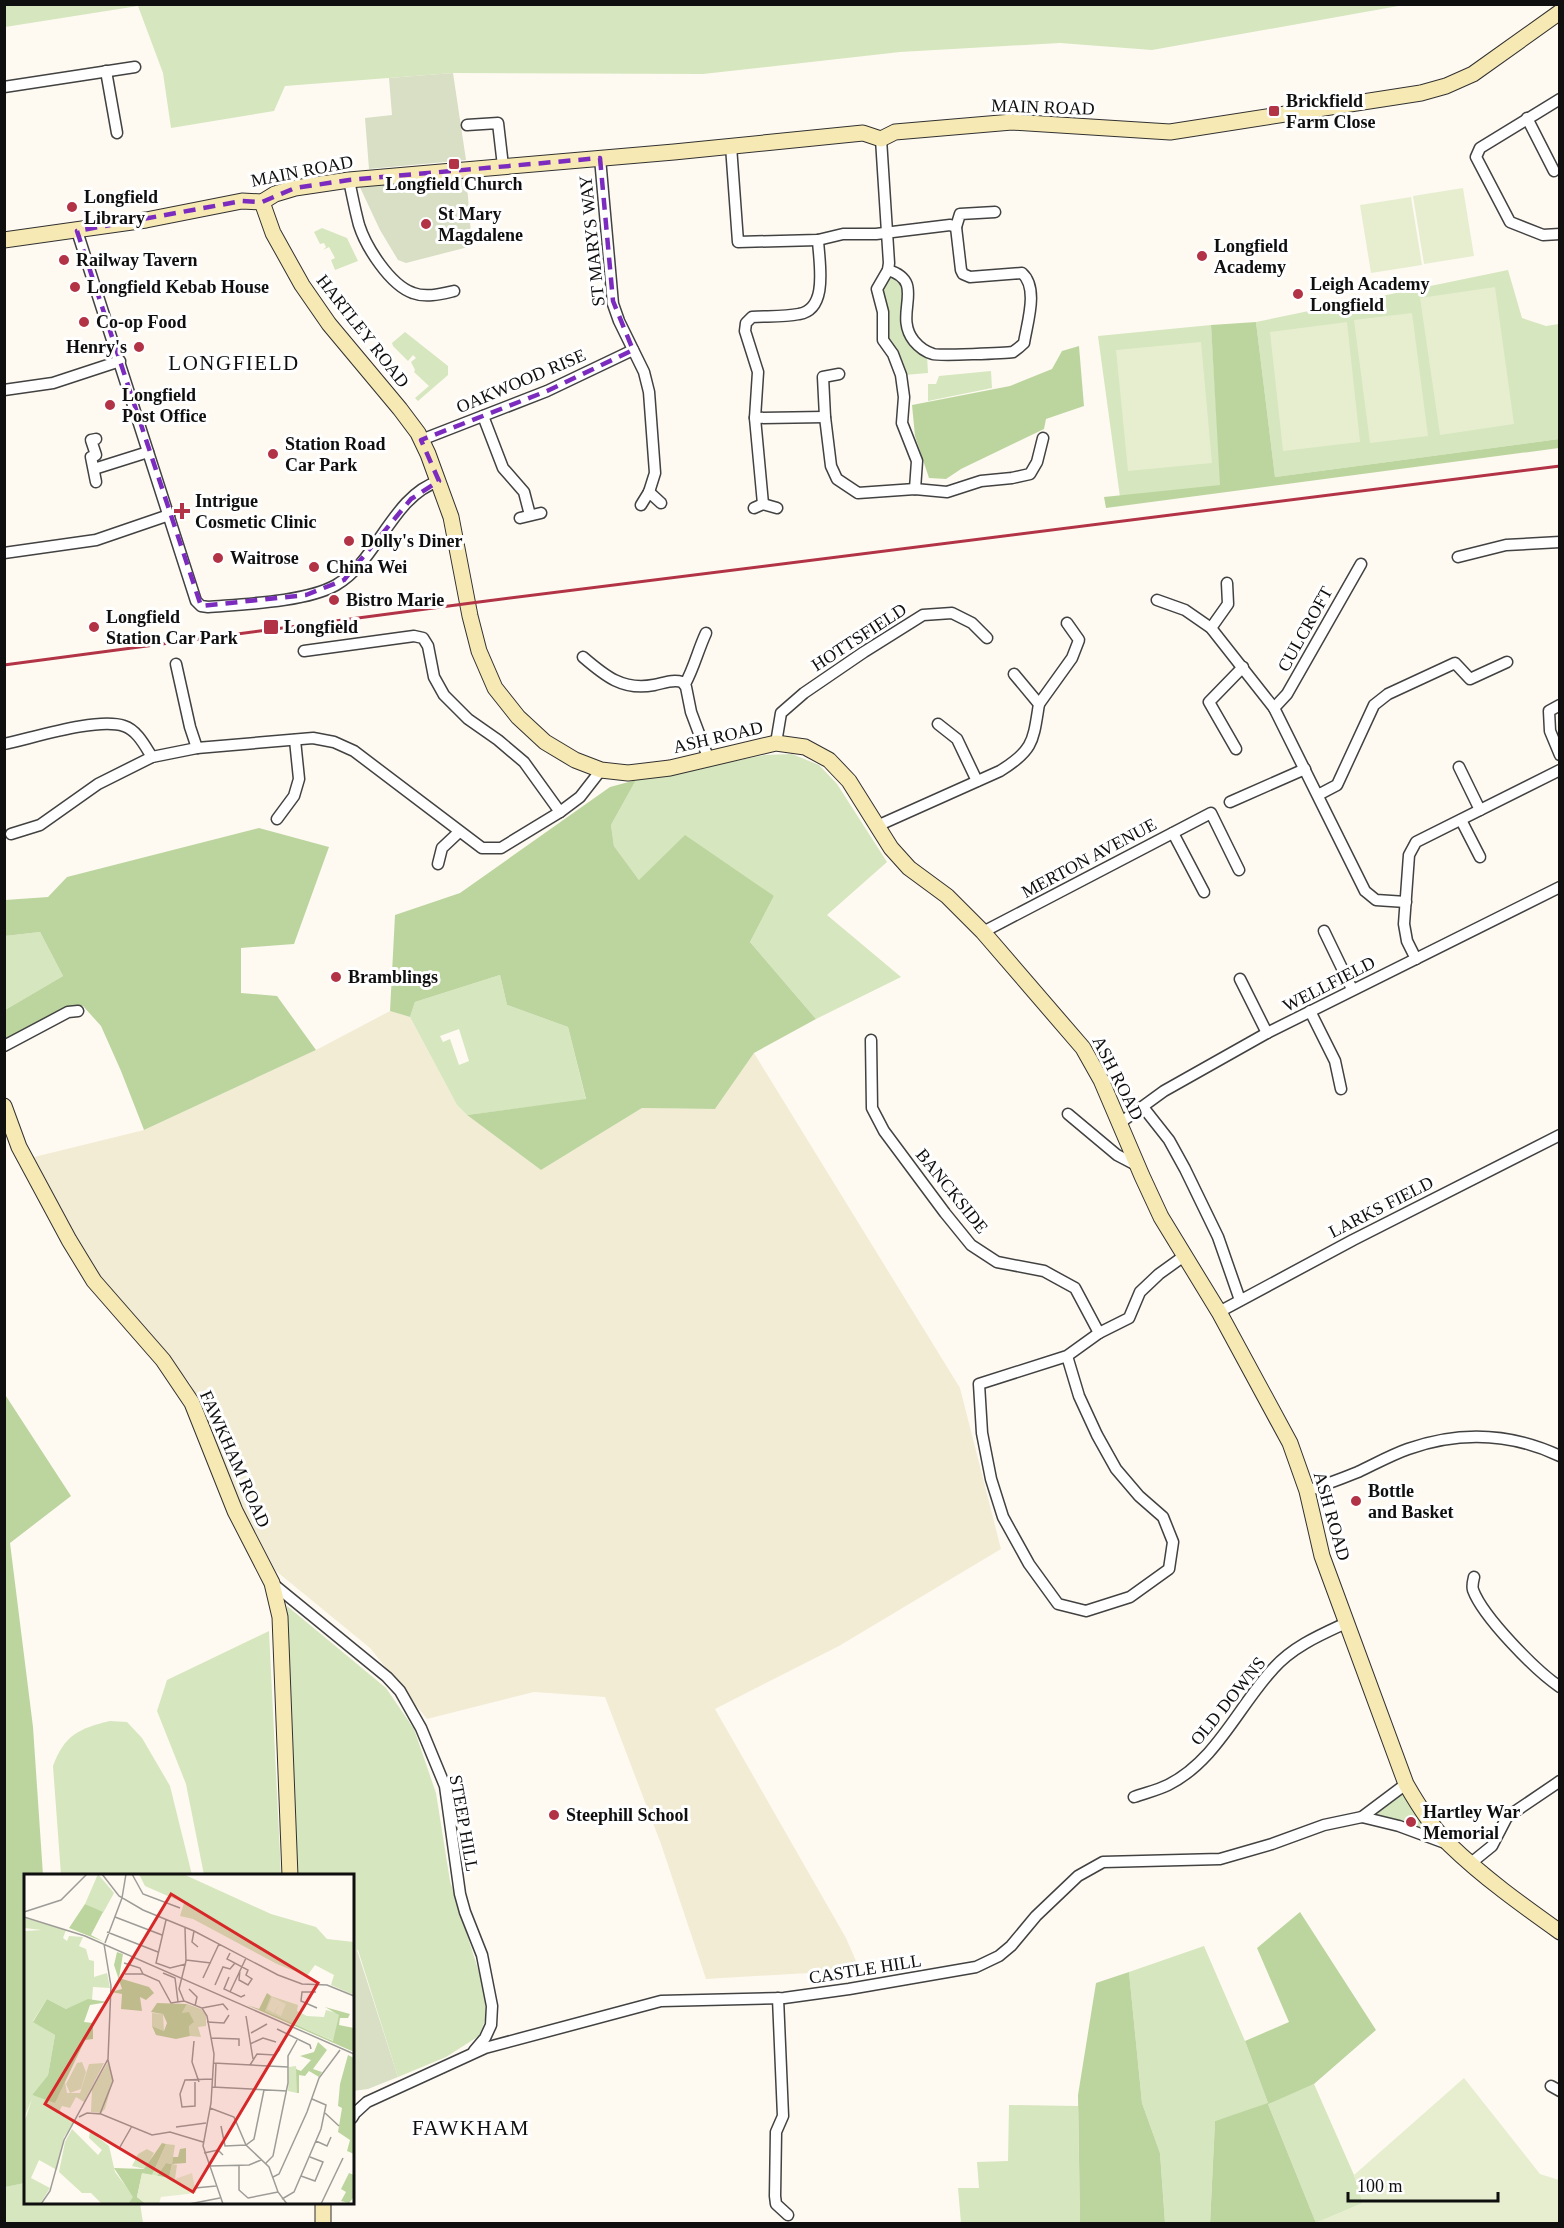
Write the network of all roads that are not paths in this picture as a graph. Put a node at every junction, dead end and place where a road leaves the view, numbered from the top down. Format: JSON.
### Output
{"nodes":[{"id":1,"x":1557,"y":18,"type":"edge"},
{"id":2,"x":135,"y":67,"type":"dead end"},
{"id":3,"x":106,"y":71,"type":"junction"},
{"id":4,"x":4,"y":87,"type":"edge"},
{"id":5,"x":1560,"y":99,"type":"edge"},
{"id":6,"x":1527,"y":118,"type":"junction"},
{"id":7,"x":467,"y":125,"type":"dead end"},
{"id":8,"x":117,"y":133,"type":"dead end"},
{"id":9,"x":881,"y":139,"type":"junction"},
{"id":10,"x":731,"y":146,"type":"junction"},
{"id":11,"x":600,"y":158,"type":"junction"},
{"id":12,"x":503,"y":166,"type":"junction"},
{"id":13,"x":1554,"y":171,"type":"dead end"},
{"id":14,"x":349,"y":180,"type":"junction"},
{"id":15,"x":262,"y":202,"type":"junction"},
{"id":16,"x":995,"y":212,"type":"dead end"},
{"id":17,"x":956,"y":227,"type":"junction"},
{"id":18,"x":77,"y":231,"type":"junction"},
{"id":19,"x":887,"y":233,"type":"junction"},
{"id":20,"x":1560,"y":234,"type":"edge"},
{"id":21,"x":4,"y":240,"type":"edge"},
{"id":22,"x":818,"y":240,"type":"junction"},
{"id":23,"x":888,"y":270,"type":"junction"},
{"id":24,"x":454,"y":291,"type":"dead end"},
{"id":25,"x":633,"y":350,"type":"junction"},
{"id":26,"x":120,"y":361,"type":"junction"},
{"id":27,"x":839,"y":374,"type":"dead end"},
{"id":28,"x":4,"y":390,"type":"edge"},
{"id":29,"x":483,"y":416,"type":"junction"},
{"id":30,"x":825,"y":417,"type":"junction"},
{"id":31,"x":755,"y":418,"type":"junction"},
{"id":32,"x":1043,"y":438,"type":"dead end"},
{"id":33,"x":96,"y":439,"type":"dead end"},
{"id":34,"x":421,"y":440,"type":"junction"},
{"id":35,"x":148,"y":452,"type":"junction"},
{"id":36,"x":94,"y":469,"type":"junction"},
{"id":37,"x":439,"y":480,"type":"junction"},
{"id":38,"x":96,"y":482,"type":"dead end"},
{"id":39,"x":915,"y":489,"type":"junction"},
{"id":40,"x":649,"y":492,"type":"junction"},
{"id":41,"x":662,"y":503,"type":"dead end"},
{"id":42,"x":641,"y":505,"type":"dead end"},
{"id":43,"x":777,"y":508,"type":"dead end"},
{"id":44,"x":169,"y":515,"type":"junction"},
{"id":45,"x":531,"y":515,"type":"dead end"},
{"id":46,"x":1560,"y":542,"type":"edge"},
{"id":47,"x":4,"y":553,"type":"edge"},
{"id":48,"x":1458,"y":557,"type":"dead end"},
{"id":49,"x":1361,"y":564,"type":"dead end"},
{"id":50,"x":1227,"y":583,"type":"dead end"},
{"id":51,"x":1157,"y":600,"type":"dead end"},
{"id":52,"x":1067,"y":623,"type":"dead end"},
{"id":53,"x":1211,"y":628,"type":"junction"},
{"id":54,"x":706,"y":633,"type":"dead end"},
{"id":55,"x":987,"y":638,"type":"dead end"},
{"id":56,"x":304,"y":651,"type":"dead end"},
{"id":57,"x":600,"y":654,"type":"dead end"},
{"id":58,"x":1507,"y":662,"type":"dead end"},
{"id":59,"x":176,"y":664,"type":"dead end"},
{"id":60,"x":1243,"y":667,"type":"junction"},
{"id":61,"x":1014,"y":674,"type":"dead end"},
{"id":62,"x":685,"y":684,"type":"junction"},
{"id":63,"x":1039,"y":704,"type":"junction"},
{"id":64,"x":1560,"y":705,"type":"edge"},
{"id":65,"x":1274,"y":708,"type":"junction"},
{"id":66,"x":938,"y":724,"type":"dead end"},
{"id":67,"x":296,"y":740,"type":"junction"},
{"id":68,"x":776,"y":743,"type":"junction"},
{"id":69,"x":4,"y":744,"type":"edge"},
{"id":70,"x":197,"y":748,"type":"junction"},
{"id":71,"x":1236,"y":749,"type":"dead end"},
{"id":72,"x":1560,"y":755,"type":"edge"},
{"id":73,"x":152,"y":757,"type":"junction"},
{"id":74,"x":709,"y":760,"type":"junction"},
{"id":75,"x":1459,"y":767,"type":"dead end"},
{"id":76,"x":1305,"y":769,"type":"junction"},
{"id":77,"x":601,"y":770,"type":"junction"},
{"id":78,"x":1558,"y":774,"type":"edge"},
{"id":79,"x":977,"y":781,"type":"junction"},
{"id":80,"x":1318,"y":795,"type":"junction"},
{"id":81,"x":1230,"y":802,"type":"dead end"},
{"id":82,"x":1480,"y":810,"type":"junction"},
{"id":83,"x":560,"y":812,"type":"junction"},
{"id":84,"x":276,"y":819,"type":"dead end"},
{"id":85,"x":1461,"y":820,"type":"junction"},
{"id":86,"x":877,"y":826,"type":"junction"},
{"id":87,"x":459,"y":832,"type":"junction"},
{"id":88,"x":1173,"y":833,"type":"junction"},
{"id":89,"x":11,"y":834,"type":"dead end"},
{"id":90,"x":1480,"y":857,"type":"dead end"},
{"id":91,"x":438,"y":864,"type":"dead end"},
{"id":92,"x":1239,"y":870,"type":"dead end"},
{"id":93,"x":1560,"y":887,"type":"edge"},
{"id":94,"x":1204,"y":892,"type":"dead end"},
{"id":95,"x":1406,"y":902,"type":"junction"},
{"id":96,"x":1324,"y":931,"type":"dead end"},
{"id":97,"x":983,"y":932,"type":"junction"},
{"id":98,"x":1416,"y":959,"type":"junction"},
{"id":99,"x":1240,"y":979,"type":"dead end"},
{"id":100,"x":1352,"y":989,"type":"junction"},
{"id":101,"x":78,"y":1011,"type":"dead end"},
{"id":102,"x":1310,"y":1011,"type":"junction"},
{"id":103,"x":1267,"y":1033,"type":"junction"},
{"id":104,"x":871,"y":1040,"type":"dead end"},
{"id":105,"x":4,"y":1046,"type":"edge"},
{"id":106,"x":1341,"y":1089,"type":"dead end"},
{"id":107,"x":4,"y":1106,"type":"edge"},
{"id":108,"x":1143,"y":1107,"type":"junction"},
{"id":109,"x":1068,"y":1114,"type":"dead end"},
{"id":110,"x":1120,"y":1123,"type":"junction"},
{"id":111,"x":1560,"y":1135,"type":"edge"},
{"id":112,"x":1138,"y":1166,"type":"junction"},
{"id":113,"x":1184,"y":1256,"type":"junction"},
{"id":114,"x":1240,"y":1300,"type":"junction"},
{"id":115,"x":1219,"y":1312,"type":"junction"},
{"id":116,"x":1099,"y":1333,"type":"junction"},
{"id":117,"x":1067,"y":1356,"type":"junction"},
{"id":118,"x":1560,"y":1456,"type":"edge"},
{"id":119,"x":1306,"y":1491,"type":"junction"},
{"id":120,"x":1474,"y":1577,"type":"dead end"},
{"id":121,"x":272,"y":1583,"type":"junction"},
{"id":122,"x":1346,"y":1623,"type":"junction"},
{"id":123,"x":1560,"y":1687,"type":"edge"},
{"id":124,"x":1560,"y":1781,"type":"edge"},
{"id":125,"x":1406,"y":1784,"type":"junction"},
{"id":126,"x":1134,"y":1797,"type":"dead end"},
{"id":127,"x":1362,"y":1817,"type":"junction"},
{"id":128,"x":1449,"y":1844,"type":"junction"},
{"id":129,"x":1471,"y":1863,"type":"junction"},
{"id":130,"x":290,"y":1874,"type":"edge"},
{"id":131,"x":1560,"y":1932,"type":"edge"},
{"id":132,"x":778,"y":1998,"type":"junction"},
{"id":133,"x":491,"y":2025,"type":"junction"},
{"id":134,"x":504,"y":2042,"type":"junction"},
{"id":135,"x":472,"y":2054,"type":"junction"},
{"id":136,"x":354,"y":2115,"type":"edge"},
{"id":137,"x":323,"y":2204,"type":"edge"},
{"id":138,"x":788,"y":2215,"type":"dead end"},
{"id":139,"x":323,"y":2223,"type":"edge"}],
"edges":[{"from":1,"to":9,"type":"street","name":"MAIN ROAD"},
{"from":2,"to":3,"type":"street"},
{"from":3,"to":4,"type":"street"},
{"from":3,"to":8,"type":"street"},
{"from":5,"to":6,"type":"street"},
{"from":6,"to":13,"type":"street"},
{"from":6,"to":20,"type":"street"},
{"from":7,"to":12,"type":"street"},
{"from":9,"to":10,"type":"street","name":"MAIN ROAD"},
{"from":9,"to":19,"type":"street"},
{"from":10,"to":11,"type":"street","name":"MAIN ROAD"},
{"from":10,"to":22,"type":"street"},
{"from":11,"to":12,"type":"street","name":"MAIN ROAD"},
{"from":11,"to":25,"type":"street","name":"ST MARYS WAY"},
{"from":12,"to":14,"type":"street","name":"MAIN ROAD"},
{"from":14,"to":15,"type":"street","name":"MAIN ROAD"},
{"from":14,"to":24,"type":"street"},
{"from":15,"to":18,"type":"street","name":"MAIN ROAD"},
{"from":15,"to":34,"type":"street","name":"HARTLEY ROAD"},
{"from":16,"to":17,"type":"street"},
{"from":17,"to":19,"type":"street"},
{"from":17,"to":23,"type":"street"},
{"from":18,"to":21,"type":"street","name":"MAIN ROAD"},
{"from":18,"to":26,"type":"street"},
{"from":19,"to":22,"type":"street"},
{"from":19,"to":23,"type":"street"},
{"from":22,"to":31,"type":"street"},
{"from":23,"to":39,"type":"street"},
{"from":25,"to":29,"type":"street","name":"OAKWOOD RISE"},
{"from":25,"to":40,"type":"street","name":"ST MARYS WAY"},
{"from":26,"to":28,"type":"street"},
{"from":26,"to":35,"type":"street"},
{"from":27,"to":30,"type":"street"},
{"from":29,"to":34,"type":"street","name":"OAKWOOD RISE"},
{"from":29,"to":45,"type":"street"},
{"from":30,"to":31,"type":"street"},
{"from":30,"to":39,"type":"street"},
{"from":31,"to":43,"type":"street"},
{"from":32,"to":39,"type":"street"},
{"from":33,"to":36,"type":"street"},
{"from":34,"to":37,"type":"street","name":"HARTLEY ROAD"},
{"from":35,"to":36,"type":"street"},
{"from":35,"to":44,"type":"street"},
{"from":36,"to":38,"type":"street"},
{"from":37,"to":44,"type":"street"},
{"from":37,"to":77,"type":"street","name":"ASH ROAD"},
{"from":40,"to":41,"type":"street"},
{"from":40,"to":42,"type":"street","name":"ST MARYS WAY"},
{"from":44,"to":47,"type":"street"},
{"from":46,"to":48,"type":"street"},
{"from":49,"to":65,"type":"street","name":"CULCROFT"},
{"from":50,"to":53,"type":"street"},
{"from":51,"to":53,"type":"street"},
{"from":52,"to":63,"type":"street"},
{"from":53,"to":60,"type":"street"},
{"from":54,"to":62,"type":"street"},
{"from":55,"to":68,"type":"street","name":"HOTTSFIELD"},
{"from":56,"to":83,"type":"street"},
{"from":57,"to":62,"type":"street"},
{"from":58,"to":80,"type":"street"},
{"from":59,"to":70,"type":"street"},
{"from":60,"to":65,"type":"street"},
{"from":60,"to":71,"type":"street"},
{"from":61,"to":63,"type":"street"},
{"from":62,"to":74,"type":"street"},
{"from":63,"to":79,"type":"street"},
{"from":64,"to":72,"type":"street"},
{"from":65,"to":76,"type":"street"},
{"from":66,"to":79,"type":"street"},
{"from":67,"to":70,"type":"street"},
{"from":67,"to":84,"type":"street"},
{"from":67,"to":87,"type":"street"},
{"from":68,"to":74,"type":"street","name":"ASH ROAD"},
{"from":68,"to":86,"type":"street","name":"ASH ROAD"},
{"from":69,"to":73,"type":"street"},
{"from":70,"to":73,"type":"street"},
{"from":73,"to":89,"type":"street"},
{"from":74,"to":77,"type":"street","name":"ASH ROAD"},
{"from":75,"to":82,"type":"street"},
{"from":76,"to":80,"type":"street"},
{"from":76,"to":81,"type":"street"},
{"from":77,"to":83,"type":"street"},
{"from":78,"to":82,"type":"street"},
{"from":79,"to":86,"type":"street"},
{"from":80,"to":95,"type":"street"},
{"from":82,"to":85,"type":"street"},
{"from":83,"to":87,"type":"street"},
{"from":85,"to":90,"type":"street"},
{"from":85,"to":95,"type":"street"},
{"from":86,"to":97,"type":"street","name":"ASH ROAD"},
{"from":87,"to":91,"type":"street"},
{"from":88,"to":92,"type":"street","name":"MERTON AVENUE"},
{"from":88,"to":94,"type":"street"},
{"from":88,"to":97,"type":"street","name":"MERTON AVENUE"},
{"from":93,"to":98,"type":"street","name":"WELLFIELD"},
{"from":95,"to":98,"type":"street"},
{"from":96,"to":100,"type":"street"},
{"from":97,"to":110,"type":"street","name":"ASH ROAD"},
{"from":98,"to":100,"type":"street","name":"WELLFIELD"},
{"from":99,"to":103,"type":"street"},
{"from":100,"to":102,"type":"street","name":"WELLFIELD"},
{"from":101,"to":105,"type":"street"},
{"from":102,"to":103,"type":"street","name":"WELLFIELD"},
{"from":102,"to":106,"type":"street"},
{"from":103,"to":108,"type":"street","name":"WELLFIELD"},
{"from":104,"to":116,"type":"street","name":"BANCKSIDE"},
{"from":107,"to":121,"type":"street","name":"FAWKHAM ROAD"},
{"from":108,"to":110,"type":"street","name":"WELLFIELD"},
{"from":108,"to":114,"type":"street"},
{"from":109,"to":112,"type":"street"},
{"from":110,"to":112,"type":"street","name":"ASH ROAD"},
{"from":111,"to":114,"type":"street","name":"LARKS FIELD"},
{"from":112,"to":113,"type":"street","name":"ASH ROAD"},
{"from":113,"to":115,"type":"street","name":"ASH ROAD"},
{"from":113,"to":116,"type":"street"},
{"from":114,"to":115,"type":"street","name":"LARKS FIELD"},
{"from":115,"to":119,"type":"street","name":"ASH ROAD"},
{"from":116,"to":117,"type":"street"},
{"from":117,"to":117,"type":"street"},
{"from":118,"to":119,"type":"street"},
{"from":119,"to":122,"type":"street","name":"ASH ROAD"},
{"from":120,"to":123,"type":"street"},
{"from":121,"to":130,"type":"street","name":"FAWKHAM ROAD"},
{"from":121,"to":133,"type":"street","name":"STEEP HILL"},
{"from":122,"to":125,"type":"street","name":"ASH ROAD"},
{"from":122,"to":126,"type":"street","name":"OLD DOWNS"},
{"from":124,"to":129,"type":"street"},
{"from":125,"to":127,"type":"street","name":"CASTLE HILL"},
{"from":125,"to":128,"type":"street","name":"ASH ROAD"},
{"from":127,"to":128,"type":"street","name":"CASTLE HILL"},
{"from":127,"to":132,"type":"street","name":"CASTLE HILL"},
{"from":128,"to":129,"type":"street","name":"ASH ROAD"},
{"from":129,"to":131,"type":"street","name":"ASH ROAD"},
{"from":132,"to":134,"type":"street","name":"CASTLE HILL"},
{"from":132,"to":138,"type":"street"},
{"from":133,"to":134,"type":"street"},
{"from":133,"to":135,"type":"street"},
{"from":134,"to":135,"type":"street","name":"CASTLE HILL"},
{"from":135,"to":136,"type":"street","name":"CASTLE HILL"},
{"from":137,"to":139,"type":"street"}]}
